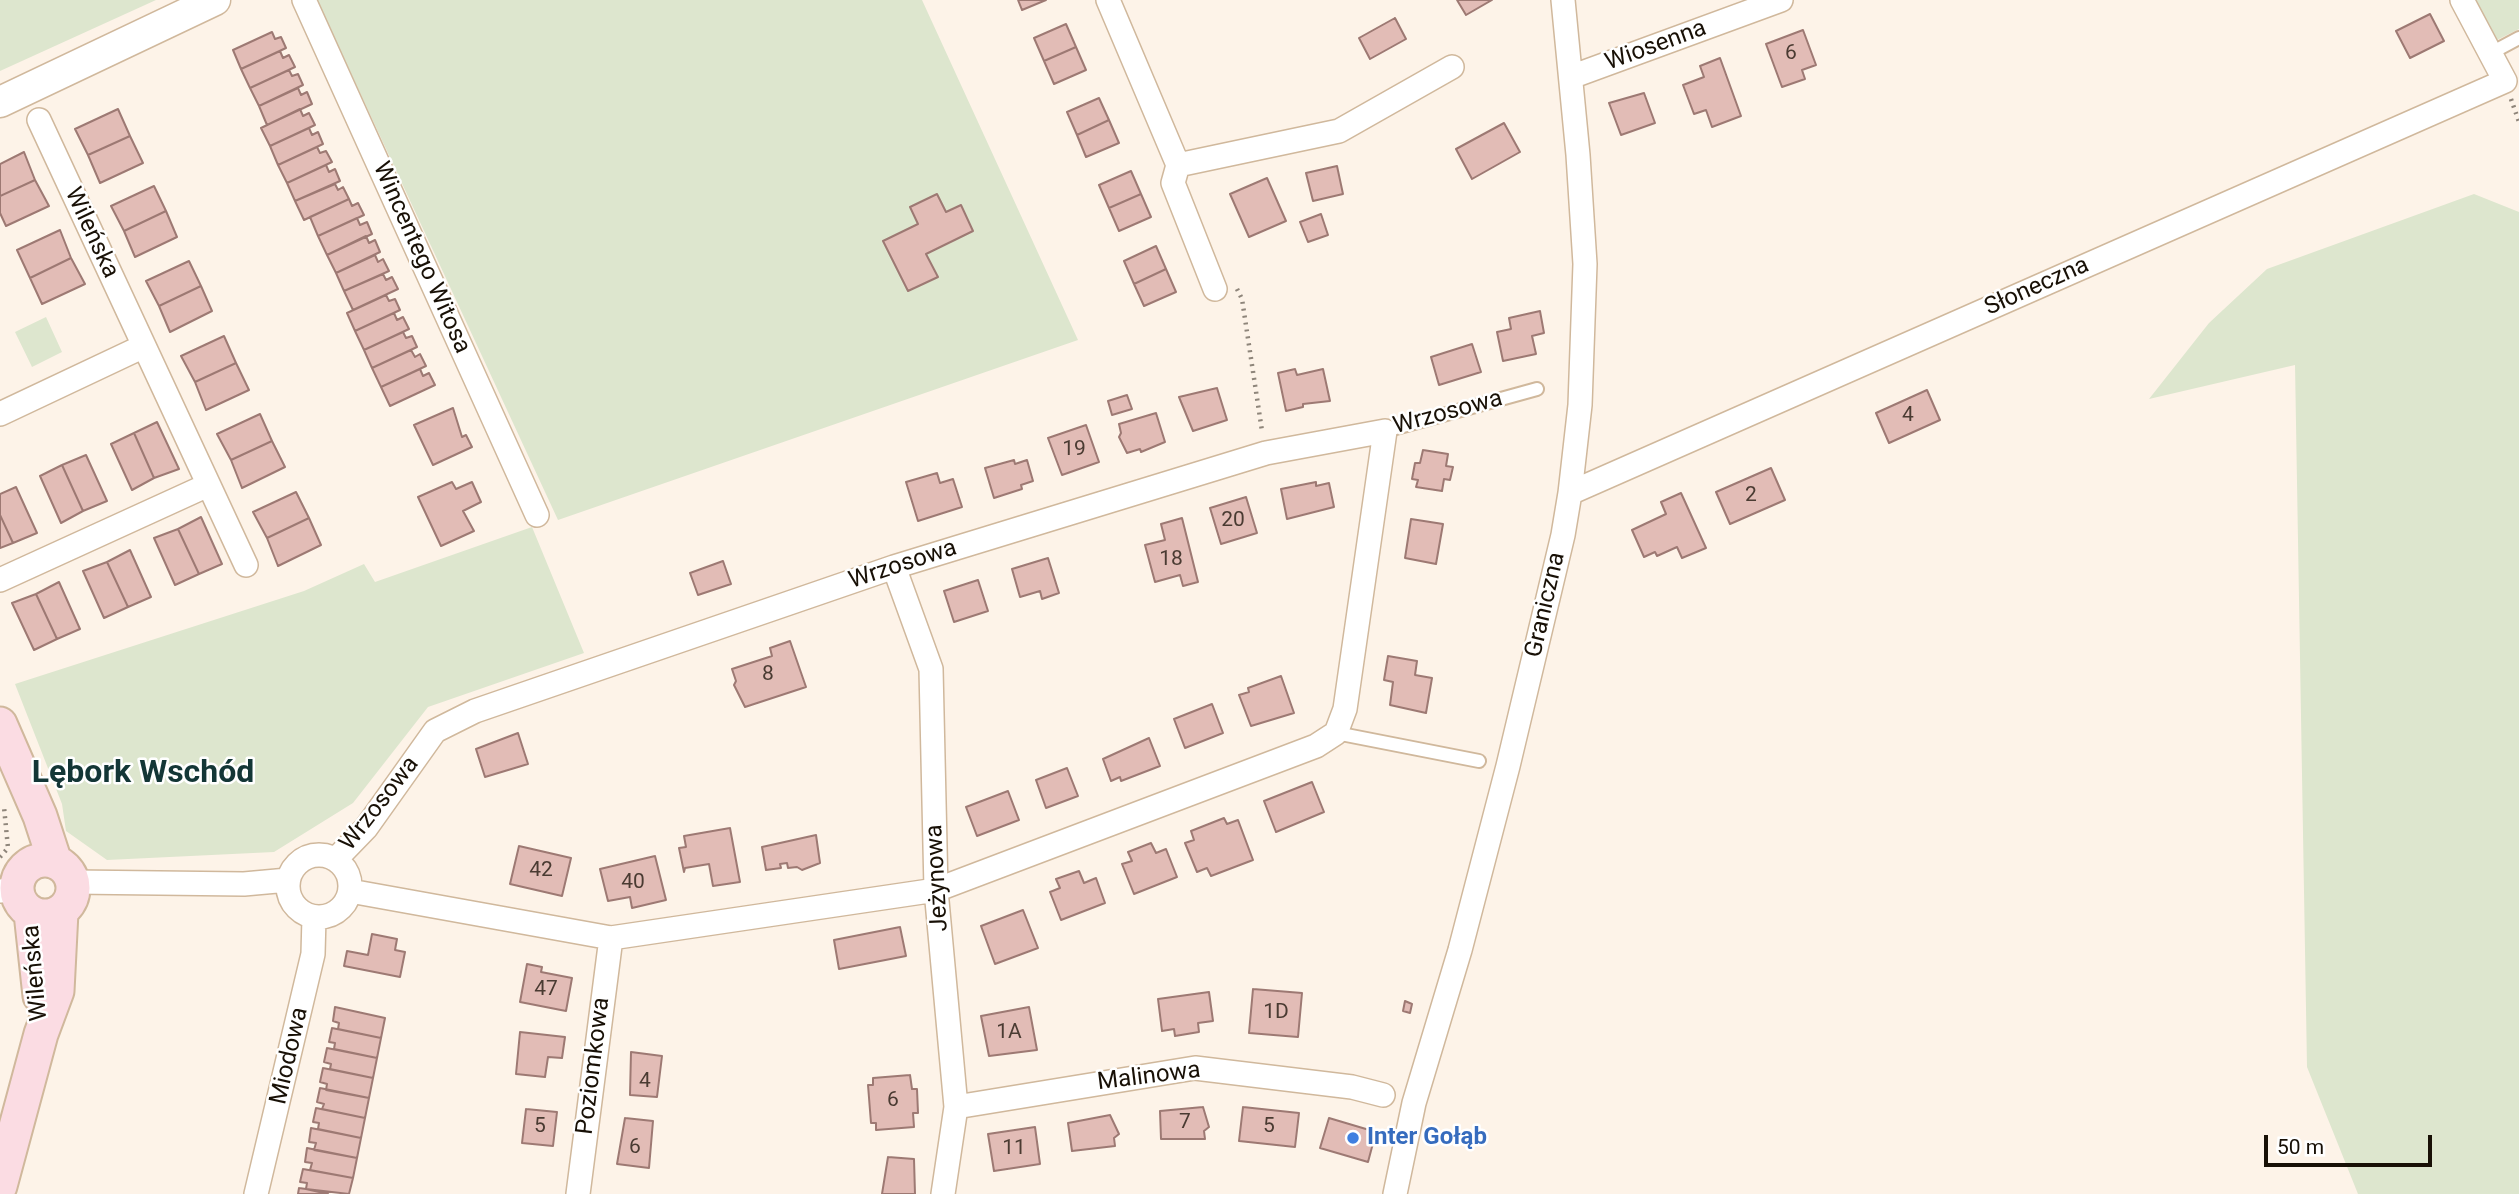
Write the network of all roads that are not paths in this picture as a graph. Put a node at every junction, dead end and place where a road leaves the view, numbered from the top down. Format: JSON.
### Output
{"nodes":[{"id":1,"x":215,"y":0,"type":"edge"},
{"id":2,"x":304,"y":0,"type":"edge"},
{"id":3,"x":1108,"y":0,"type":"edge"},
{"id":4,"x":1563,"y":0,"type":"edge"},
{"id":5,"x":1781,"y":0,"type":"edge"},
{"id":6,"x":2462,"y":0,"type":"edge"},
{"id":7,"x":2519,"y":38,"type":"edge"},
{"id":8,"x":2491,"y":53,"type":"junction"},
{"id":9,"x":1452,"y":66,"type":"dead end"},
{"id":10,"x":1571,"y":77,"type":"junction"},
{"id":11,"x":0,"y":102,"type":"edge"},
{"id":12,"x":39,"y":120,"type":"dead end"},
{"id":13,"x":1178,"y":165,"type":"junction"},
{"id":14,"x":1215,"y":289,"type":"dead end"},
{"id":15,"x":144,"y":346,"type":"junction"},
{"id":16,"x":1537,"y":390,"type":"dead end"},
{"id":17,"x":0,"y":414,"type":"edge"},
{"id":18,"x":1385,"y":431,"type":"junction"},
{"id":19,"x":208,"y":485,"type":"junction"},
{"id":20,"x":1570,"y":493,"type":"junction"},
{"id":21,"x":537,"y":515,"type":"dead end"},
{"id":22,"x":246,"y":565,"type":"dead end"},
{"id":23,"x":894,"y":567,"type":"junction"},
{"id":24,"x":0,"y":580,"type":"edge"},
{"id":25,"x":0,"y":724,"type":"edge"},
{"id":26,"x":1336,"y":733,"type":"junction"},
{"id":27,"x":1479,"y":761,"type":"dead end"},
{"id":28,"x":336,"y":859,"type":"junction"},
{"id":29,"x":288,"y":880,"type":"junction"},
{"id":30,"x":33,"y":884,"type":"edge"},
{"id":31,"x":936,"y":890,"type":"junction"},
{"id":32,"x":350,"y":891,"type":"junction"},
{"id":33,"x":314,"y":917,"type":"junction"},
{"id":34,"x":611,"y":938,"type":"junction"},
{"id":35,"x":1383,"y":1095,"type":"dead end"},
{"id":36,"x":956,"y":1107,"type":"junction"},
{"id":37,"x":0,"y":1186,"type":"edge"},
{"id":38,"x":256,"y":1194,"type":"edge"},
{"id":39,"x":578,"y":1194,"type":"edge"},
{"id":40,"x":943,"y":1194,"type":"edge"},
{"id":41,"x":1395,"y":1194,"type":"edge"}],
"edges":[{"from":1,"to":11,"type":"street"},
{"from":2,"to":21,"type":"street","name":"Wincentego Witosa"},
{"from":3,"to":13,"type":"street"},
{"from":4,"to":10,"type":"street","name":"Graniczna"},
{"from":5,"to":10,"type":"street","name":"Wiosenna"},
{"from":6,"to":8,"type":"street"},
{"from":7,"to":8,"type":"lane"},
{"from":8,"to":20,"type":"street","name":"Słoneczna"},
{"from":9,"to":13,"type":"street"},
{"from":10,"to":20,"type":"street","name":"Graniczna"},
{"from":12,"to":15,"type":"street","name":"Wileńska"},
{"from":13,"to":14,"type":"street"},
{"from":15,"to":17,"type":"street"},
{"from":15,"to":19,"type":"street","name":"Wileńska"},
{"from":16,"to":18,"type":"lane","name":"Wrzosowa"},
{"from":18,"to":23,"type":"street","name":"Wrzosowa"},
{"from":18,"to":26,"type":"street"},
{"from":19,"to":22,"type":"street","name":"Wileńska"},
{"from":19,"to":24,"type":"street"},
{"from":20,"to":41,"type":"street","name":"Graniczna"},
{"from":23,"to":28,"type":"street","name":"Wrzosowa"},
{"from":23,"to":31,"type":"street","name":"Jeżynowa"},
{"from":25,"to":30,"type":"main road","name":"Wileńska"},
{"from":26,"to":27,"type":"lane"},
{"from":26,"to":31,"type":"street","name":"Wrzosowa"},
{"from":28,"to":29,"type":"street"},
{"from":28,"to":32,"type":"street"},
{"from":29,"to":30,"type":"street"},
{"from":29,"to":33,"type":"street"},
{"from":30,"to":37,"type":"main road","name":"Wileńska"},
{"from":31,"to":34,"type":"street","name":"Wrzosowa"},
{"from":31,"to":36,"type":"street","name":"Jeżynowa"},
{"from":32,"to":33,"type":"street"},
{"from":32,"to":34,"type":"street","name":"Wrzosowa"},
{"from":33,"to":38,"type":"street","name":"Miodowa"},
{"from":34,"to":39,"type":"street","name":"Poziomkowa"},
{"from":35,"to":36,"type":"street","name":"Malinowa"},
{"from":36,"to":40,"type":"street","name":"Jeżynowa"}]}
